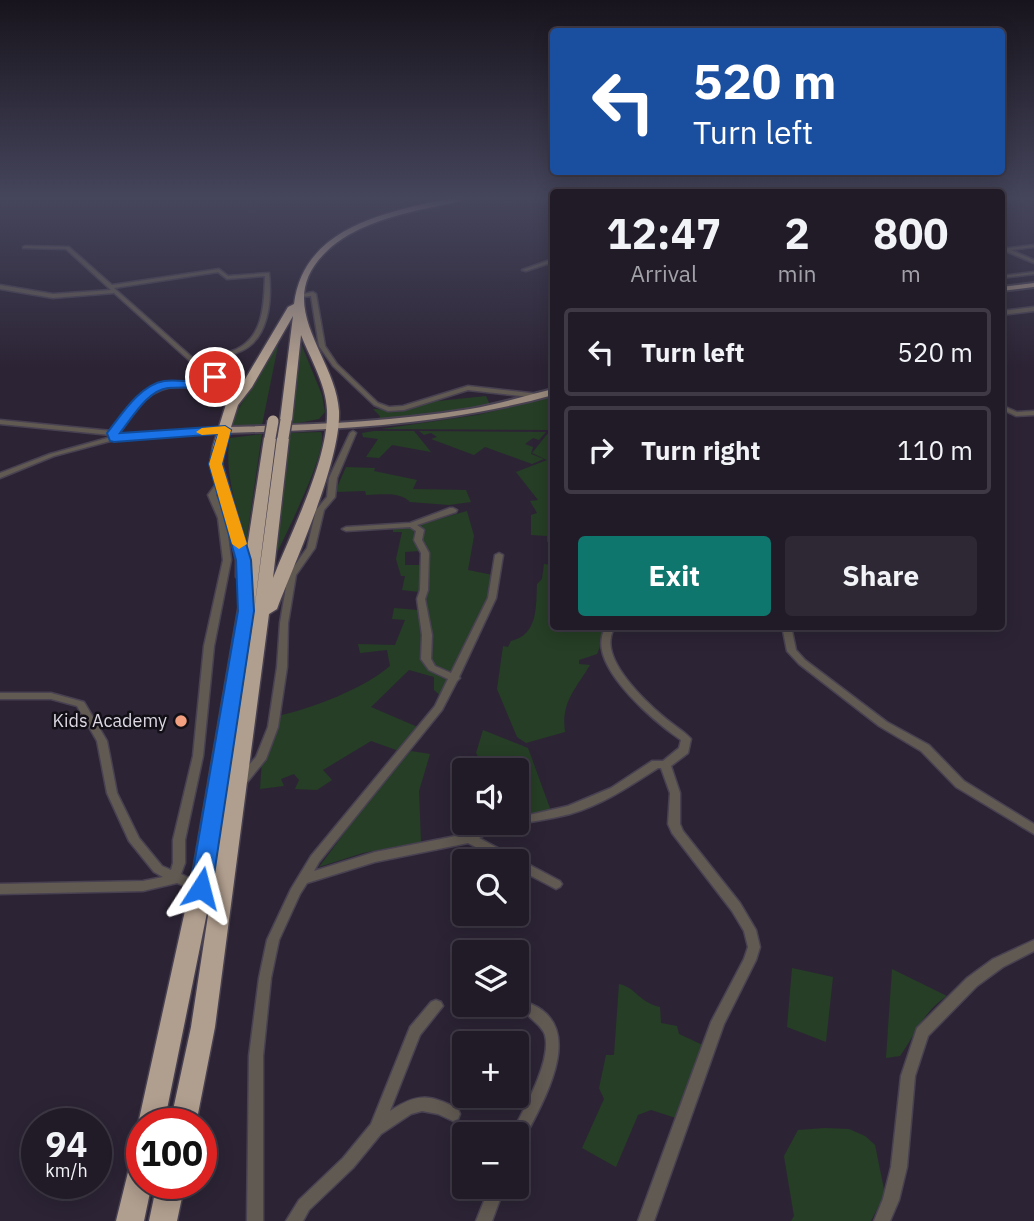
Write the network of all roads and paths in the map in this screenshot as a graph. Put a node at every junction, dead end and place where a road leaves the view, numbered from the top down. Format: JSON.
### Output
{"nodes":[{"id":1,"x":74,"y":254,"type":"edge"},
{"id":2,"x":315,"y":254,"type":"edge"},
{"id":3,"x":321,"y":254,"type":"edge"},
{"id":4,"x":1014,"y":254,"type":"edge"},
{"id":5,"x":550,"y":261,"type":"edge"},
{"id":6,"x":1034,"y":262,"type":"edge"},
{"id":7,"x":524,"y":270,"type":"dead end"},
{"id":8,"x":1034,"y":273,"type":"edge"},
{"id":9,"x":1005,"y":277,"type":"edge"},
{"id":10,"x":1034,"y":285,"type":"edge"},
{"id":11,"x":0,"y":287,"type":"edge"},
{"id":12,"x":112,"y":289,"type":"junction"},
{"id":13,"x":1005,"y":289,"type":"edge"},
{"id":14,"x":298,"y":303,"type":"junction"},
{"id":15,"x":314,"y":306,"type":"junction"},
{"id":16,"x":1034,"y":309,"type":"edge"},
{"id":17,"x":1005,"y":313,"type":"edge"},
{"id":18,"x":193,"y":361,"type":"junction"},
{"id":19,"x":550,"y":393,"type":"edge"},
{"id":20,"x":539,"y":396,"type":"junction"},
{"id":21,"x":1005,"y":409,"type":"edge"},
{"id":22,"x":1034,"y":413,"type":"edge"},
{"id":23,"x":0,"y":422,"type":"edge"},
{"id":24,"x":332,"y":427,"type":"junction"},
{"id":25,"x":225,"y":430,"type":"junction"},
{"id":26,"x":278,"y":430,"type":"junction"},
{"id":27,"x":353,"y":433,"type":"dead end"},
{"id":28,"x":114,"y":435,"type":"junction"},
{"id":29,"x":0,"y":476,"type":"edge"},
{"id":30,"x":222,"y":482,"type":"junction"},
{"id":31,"x":453,"y":510,"type":"dead end"},
{"id":32,"x":411,"y":526,"type":"junction"},
{"id":33,"x":346,"y":529,"type":"dead end"},
{"id":34,"x":499,"y":555,"type":"dead end"},
{"id":35,"x":246,"y":611,"type":"junction"},
{"id":36,"x":610,"y":630,"type":"edge"},
{"id":37,"x":787,"y":630,"type":"edge"},
{"id":38,"x":259,"y":634,"type":"junction"},
{"id":39,"x":455,"y":678,"type":"junction"},
{"id":40,"x":0,"y":696,"type":"edge"},
{"id":41,"x":665,"y":765,"type":"junction"},
{"id":42,"x":237,"y":786,"type":"junction"},
{"id":43,"x":529,"y":819,"type":"edge"},
{"id":44,"x":1034,"y":830,"type":"edge"},
{"id":45,"x":475,"y":835,"type":"edge"},
{"id":46,"x":469,"y":838,"type":"junction"},
{"id":47,"x":490,"y":849,"type":"edge"},
{"id":48,"x":529,"y":870,"type":"edge"},
{"id":49,"x":176,"y":877,"type":"junction"},
{"id":50,"x":304,"y":879,"type":"junction"},
{"id":51,"x":555,"y":884,"type":"dead end"},
{"id":52,"x":0,"y":888,"type":"edge"},
{"id":53,"x":201,"y":888,"type":"junction"},
{"id":54,"x":1034,"y":945,"type":"edge"},
{"id":55,"x":436,"y":1006,"type":"dead end"},
{"id":56,"x":531,"y":1010,"type":"dead end"},
{"id":57,"x":154,"y":1108,"type":"edge"},
{"id":58,"x":186,"y":1108,"type":"edge"},
{"id":59,"x":453,"y":1114,"type":"dead end"},
{"id":60,"x":524,"y":1122,"type":"edge"},
{"id":61,"x":376,"y":1129,"type":"junction"},
{"id":62,"x":135,"y":1199,"type":"edge"},
{"id":63,"x":168,"y":1199,"type":"edge"},
{"id":64,"x":493,"y":1199,"type":"edge"},
{"id":65,"x":130,"y":1221,"type":"edge"},
{"id":66,"x":163,"y":1221,"type":"edge"},
{"id":67,"x":255,"y":1221,"type":"edge"},
{"id":68,"x":294,"y":1221,"type":"edge"},
{"id":69,"x":484,"y":1221,"type":"edge"},
{"id":70,"x":646,"y":1221,"type":"edge"},
{"id":71,"x":882,"y":1221,"type":"edge"}],
"edges":[{"from":1,"to":12,"type":"street"},
{"from":2,"to":14,"type":"highway"},
{"from":3,"to":14,"type":"highway"},
{"from":4,"to":6,"type":"street"},
{"from":5,"to":7,"type":"street"},
{"from":8,"to":9,"type":"street"},
{"from":10,"to":13,"type":"main road"},
{"from":11,"to":12,"type":"street"},
{"from":12,"to":18,"type":"street"},
{"from":12,"to":18,"type":"street"},
{"from":14,"to":15,"type":"street"},
{"from":14,"to":15,"type":"street"},
{"from":14,"to":24,"type":"highway"},
{"from":14,"to":25,"type":"highway"},
{"from":14,"to":26,"type":"highway"},
{"from":15,"to":20,"type":"street"},
{"from":16,"to":17,"type":"street"},
{"from":18,"to":28,"type":"street"},
{"from":19,"to":20,"type":"main road"},
{"from":20,"to":24,"type":"main road"},
{"from":21,"to":22,"type":"street"},
{"from":23,"to":28,"type":"street"},
{"from":24,"to":25,"type":"main road"},
{"from":24,"to":38,"type":"highway"},
{"from":25,"to":28,"type":"street"},
{"from":25,"to":30,"type":"highway"},
{"from":26,"to":35,"type":"highway"},
{"from":26,"to":38,"type":"highway"},
{"from":27,"to":42,"type":"street"},
{"from":28,"to":29,"type":"street"},
{"from":30,"to":35,"type":"highway"},
{"from":30,"to":49,"type":"street"},
{"from":31,"to":32,"type":"street"},
{"from":32,"to":33,"type":"street"},
{"from":32,"to":39,"type":"street"},
{"from":34,"to":39,"type":"street"},
{"from":35,"to":53,"type":"highway"},
{"from":36,"to":41,"type":"street"},
{"from":37,"to":44,"type":"street"},
{"from":38,"to":42,"type":"highway"},
{"from":39,"to":50,"type":"street"},
{"from":40,"to":49,"type":"street"},
{"from":41,"to":43,"type":"street"},
{"from":41,"to":70,"type":"street"},
{"from":42,"to":58,"type":"highway"},
{"from":45,"to":46,"type":"street"},
{"from":46,"to":47,"type":"street"},
{"from":46,"to":50,"type":"street"},
{"from":48,"to":51,"type":"street"},
{"from":49,"to":52,"type":"street"},
{"from":49,"to":53,"type":"street"},
{"from":50,"to":67,"type":"street"},
{"from":53,"to":57,"type":"highway"},
{"from":54,"to":71,"type":"street"},
{"from":55,"to":61,"type":"street"},
{"from":56,"to":60,"type":"street"},
{"from":59,"to":61,"type":"street"},
{"from":61,"to":68,"type":"street"},
{"from":62,"to":65,"type":"highway"},
{"from":63,"to":66,"type":"highway"},
{"from":64,"to":69,"type":"street"}]}
